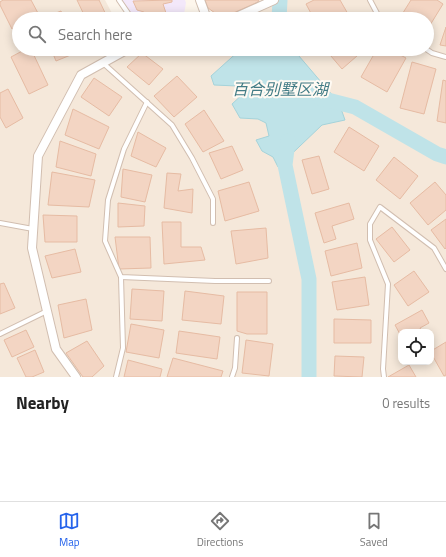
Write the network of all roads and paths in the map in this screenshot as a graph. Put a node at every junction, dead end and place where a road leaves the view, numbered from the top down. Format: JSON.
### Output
{"nodes":[{"id":1,"x":119,"y":0,"type":"edge"},
{"id":2,"x":200,"y":0,"type":"edge"},
{"id":3,"x":370,"y":0,"type":"edge"},
{"id":4,"x":270,"y":2,"type":"edge"},
{"id":5,"x":127,"y":12,"type":"edge"},
{"id":6,"x":204,"y":12,"type":"edge"},
{"id":7,"x":248,"y":12,"type":"edge"},
{"id":8,"x":376,"y":12,"type":"edge"},
{"id":9,"x":434,"y":54,"type":"edge"},
{"id":10,"x":116,"y":56,"type":"edge"},
{"id":11,"x":446,"y":58,"type":"edge"},
{"id":12,"x":103,"y":63,"type":"junction"},
{"id":13,"x":147,"y":102,"type":"junction"},
{"id":14,"x":0,"y":223,"type":"edge"},
{"id":15,"x":213,"y":223,"type":"dead end"},
{"id":16,"x":33,"y":229,"type":"junction"},
{"id":17,"x":446,"y":269,"type":"edge"},
{"id":18,"x":121,"y":277,"type":"junction"},
{"id":19,"x":268,"y":281,"type":"dead end"},
{"id":20,"x":47,"y":311,"type":"junction"},
{"id":21,"x":0,"y":334,"type":"edge"},
{"id":22,"x":237,"y":338,"type":"dead end"},
{"id":23,"x":76,"y":377,"type":"edge"},
{"id":24,"x":116,"y":377,"type":"edge"},
{"id":25,"x":232,"y":377,"type":"edge"},
{"id":26,"x":384,"y":377,"type":"edge"}],
"edges":[{"from":1,"to":5,"type":"lane"},
{"from":2,"to":6,"type":"street"},
{"from":3,"to":8,"type":"lane"},
{"from":4,"to":7,"type":"street"},
{"from":9,"to":11,"type":"lane"},
{"from":10,"to":12,"type":"street"},
{"from":12,"to":13,"type":"lane"},
{"from":12,"to":16,"type":"street"},
{"from":13,"to":15,"type":"lane"},
{"from":13,"to":18,"type":"lane"},
{"from":14,"to":16,"type":"lane"},
{"from":16,"to":20,"type":"street"},
{"from":17,"to":26,"type":"lane"},
{"from":18,"to":19,"type":"lane"},
{"from":18,"to":24,"type":"lane"},
{"from":20,"to":21,"type":"lane"},
{"from":20,"to":23,"type":"street"},
{"from":22,"to":25,"type":"lane"}]}
